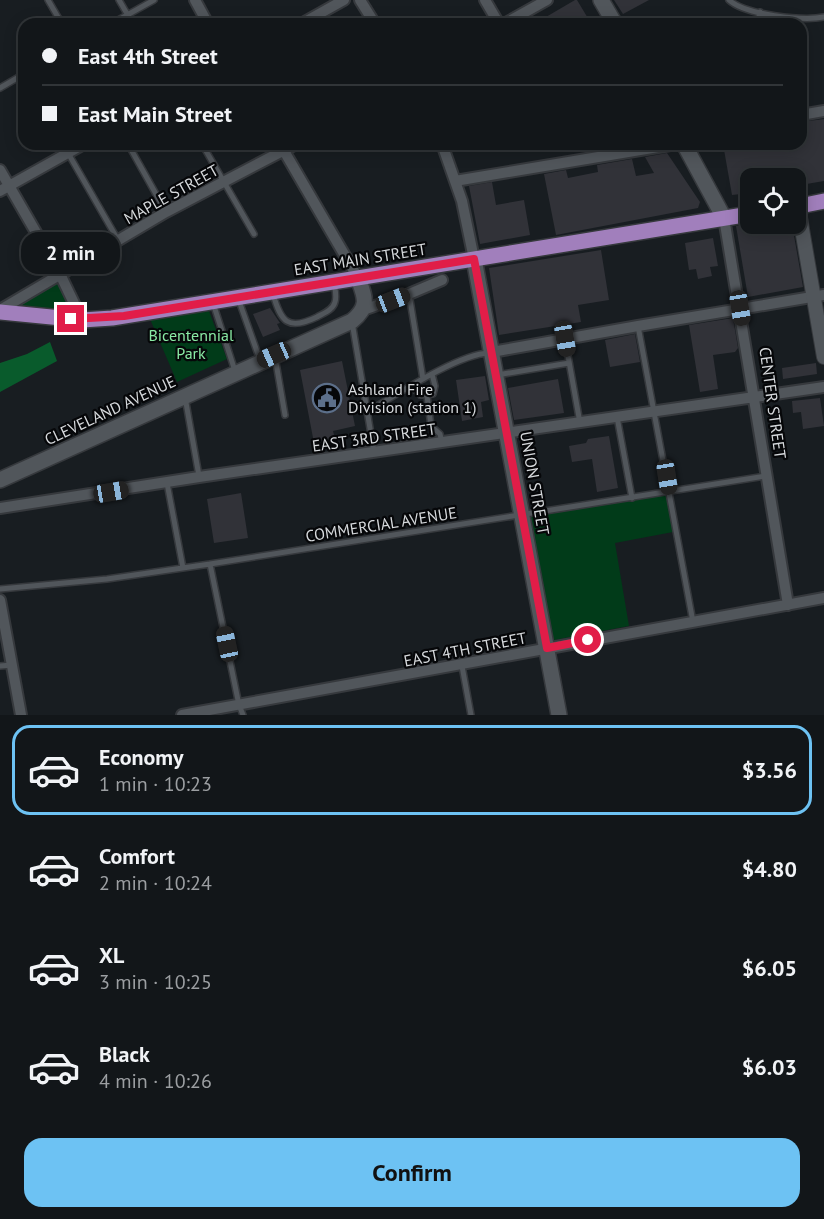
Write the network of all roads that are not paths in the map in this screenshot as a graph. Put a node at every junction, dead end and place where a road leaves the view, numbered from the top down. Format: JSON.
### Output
{"nodes":[{"id":1,"x":48,"y":0,"type":"edge"},
{"id":2,"x":119,"y":0,"type":"edge"},
{"id":3,"x":154,"y":0,"type":"edge"},
{"id":4,"x":195,"y":0,"type":"edge"},
{"id":5,"x":344,"y":0,"type":"edge"},
{"id":6,"x":360,"y":0,"type":"edge"},
{"id":7,"x":485,"y":0,"type":"edge"},
{"id":8,"x":547,"y":0,"type":"edge"},
{"id":9,"x":601,"y":0,"type":"edge"},
{"id":10,"x":729,"y":0,"type":"edge"},
{"id":11,"x":760,"y":12,"type":"junction"},
{"id":12,"x":128,"y":15,"type":"junction"},
{"id":13,"x":824,"y":17,"type":"edge"},
{"id":14,"x":58,"y":18,"type":"edge"},
{"id":15,"x":122,"y":18,"type":"edge"},
{"id":16,"x":130,"y":18,"type":"edge"},
{"id":17,"x":205,"y":18,"type":"edge"},
{"id":18,"x":312,"y":18,"type":"edge"},
{"id":19,"x":371,"y":18,"type":"edge"},
{"id":20,"x":496,"y":18,"type":"edge"},
{"id":21,"x":524,"y":18,"type":"edge"},
{"id":22,"x":611,"y":18,"type":"edge"},
{"id":23,"x":758,"y":18,"type":"edge"},
{"id":24,"x":797,"y":18,"type":"edge"},
{"id":25,"x":807,"y":19,"type":"edge"},
{"id":26,"x":18,"y":78,"type":"edge"},
{"id":27,"x":0,"y":88,"type":"edge"},
{"id":28,"x":824,"y":111,"type":"edge"},
{"id":29,"x":807,"y":114,"type":"edge"},
{"id":30,"x":73,"y":150,"type":"edge"},
{"id":31,"x":131,"y":150,"type":"edge"},
{"id":32,"x":205,"y":150,"type":"edge"},
{"id":33,"x":277,"y":150,"type":"edge"},
{"id":34,"x":284,"y":150,"type":"edge"},
{"id":35,"x":444,"y":150,"type":"edge"},
{"id":36,"x":640,"y":150,"type":"edge"},
{"id":37,"x":687,"y":150,"type":"edge"},
{"id":38,"x":68,"y":153,"type":"junction"},
{"id":39,"x":0,"y":170,"type":"edge"},
{"id":40,"x":455,"y":181,"type":"junction"},
{"id":41,"x":224,"y":182,"type":"junction"},
{"id":42,"x":5,"y":188,"type":"edge"},
{"id":43,"x":824,"y":201,"type":"edge"},
{"id":44,"x":806,"y":204,"type":"edge"},
{"id":45,"x":166,"y":212,"type":"junction"},
{"id":46,"x":740,"y":216,"type":"edge"},
{"id":47,"x":724,"y":218,"type":"junction"},
{"id":48,"x":254,"y":234,"type":"dead end"},
{"id":49,"x":803,"y":234,"type":"edge"},
{"id":50,"x":118,"y":240,"type":"junction"},
{"id":51,"x":474,"y":259,"type":"junction"},
{"id":52,"x":60,"y":274,"type":"junction"},
{"id":53,"x":358,"y":278,"type":"junction"},
{"id":54,"x":442,"y":280,"type":"dead end"},
{"id":55,"x":334,"y":281,"type":"junction"},
{"id":56,"x":272,"y":291,"type":"junction"},
{"id":57,"x":409,"y":294,"type":"junction"},
{"id":58,"x":819,"y":296,"type":"edge"},
{"id":59,"x":237,"y":297,"type":"junction"},
{"id":60,"x":212,"y":301,"type":"junction"},
{"id":61,"x":740,"y":308,"type":"junction"},
{"id":62,"x":0,"y":311,"type":"edge"},
{"id":63,"x":357,"y":315,"type":"junction"},
{"id":64,"x":82,"y":320,"type":"junction"},
{"id":65,"x":638,"y":326,"type":"junction"},
{"id":66,"x":565,"y":339,"type":"junction"},
{"id":67,"x":492,"y":352,"type":"junction"},
{"id":68,"x":824,"y":357,"type":"edge"},
{"id":69,"x":267,"y":358,"type":"junction"},
{"id":70,"x":569,"y":363,"type":"junction"},
{"id":71,"x":236,"y":373,"type":"junction"},
{"id":72,"x":432,"y":374,"type":"junction"},
{"id":73,"x":496,"y":375,"type":"junction"},
{"id":74,"x":423,"y":379,"type":"junction"},
{"id":75,"x":411,"y":386,"type":"junction"},
{"id":76,"x":824,"y":387,"type":"edge"},
{"id":77,"x":184,"y":395,"type":"junction"},
{"id":78,"x":427,"y":396,"type":"junction"},
{"id":79,"x":754,"y":397,"type":"junction"},
{"id":80,"x":655,"y":411,"type":"junction"},
{"id":81,"x":367,"y":412,"type":"junction"},
{"id":82,"x":285,"y":415,"type":"dead end"},
{"id":83,"x":618,"y":417,"type":"junction"},
{"id":84,"x":580,"y":423,"type":"junction"},
{"id":85,"x":507,"y":434,"type":"junction"},
{"id":86,"x":442,"y":443,"type":"junction"},
{"id":87,"x":374,"y":452,"type":"junction"},
{"id":88,"x":766,"y":476,"type":"junction"},
{"id":89,"x":199,"y":477,"type":"junction"},
{"id":90,"x":0,"y":480,"type":"edge"},
{"id":91,"x":167,"y":483,"type":"junction"},
{"id":92,"x":669,"y":492,"type":"junction"},
{"id":93,"x":632,"y":498,"type":"junction"},
{"id":94,"x":0,"y":508,"type":"edge"},
{"id":95,"x":522,"y":516,"type":"junction"},
{"id":96,"x":210,"y":564,"type":"junction"},
{"id":97,"x":183,"y":568,"type":"junction"},
{"id":98,"x":0,"y":589,"type":"edge"},
{"id":99,"x":824,"y":598,"type":"edge"},
{"id":100,"x":0,"y":600,"type":"edge"},
{"id":101,"x":788,"y":605,"type":"junction"},
{"id":102,"x":693,"y":622,"type":"junction"},
{"id":103,"x":547,"y":648,"type":"junction"},
{"id":104,"x":12,"y":665,"type":"junction"},
{"id":105,"x":0,"y":666,"type":"edge"},
{"id":106,"x":462,"y":666,"type":"junction"},
{"id":107,"x":241,"y":710,"type":"edge"},
{"id":108,"x":21,"y":715,"type":"edge"},
{"id":109,"x":182,"y":715,"type":"edge"},
{"id":110,"x":471,"y":715,"type":"edge"},
{"id":111,"x":559,"y":715,"type":"edge"}],
"edges":[{"from":1,"to":14,"type":"lane"},
{"from":2,"to":12,"type":"lane"},
{"from":3,"to":12,"type":"lane"},
{"from":4,"to":17,"type":"street"},
{"from":5,"to":18,"type":"street"},
{"from":6,"to":19,"type":"street"},
{"from":7,"to":20,"type":"street"},
{"from":8,"to":21,"type":"street"},
{"from":9,"to":22,"type":"main road"},
{"from":10,"to":11,"type":"lane"},
{"from":11,"to":23,"type":"lane"},
{"from":11,"to":24,"type":"lane"},
{"from":12,"to":15,"type":"lane"},
{"from":12,"to":16,"type":"lane"},
{"from":13,"to":25,"type":"lane"},
{"from":26,"to":27,"type":"lane"},
{"from":28,"to":29,"type":"street"},
{"from":30,"to":38,"type":"street"},
{"from":31,"to":45,"type":"lane"},
{"from":32,"to":41,"type":"lane"},
{"from":33,"to":41,"type":"street","name":"MAPLE STREET"},
{"from":34,"to":53,"type":"street"},
{"from":35,"to":40,"type":"street"},
{"from":36,"to":40,"type":"street"},
{"from":37,"to":47,"type":"main road","name":"CENTER STREET"},
{"from":38,"to":42,"type":"street"},
{"from":38,"to":50,"type":"lane"},
{"from":39,"to":42,"type":"street"},
{"from":40,"to":51,"type":"street"},
{"from":41,"to":45,"type":"street","name":"MAPLE STREET"},
{"from":41,"to":48,"type":"lane"},
{"from":42,"to":52,"type":"street"},
{"from":43,"to":44,"type":"main road"},
{"from":45,"to":50,"type":"street","name":"MAPLE STREET"},
{"from":46,"to":47,"type":"main road","name":"EAST MAIN STREET"},
{"from":47,"to":51,"type":"main road","name":"EAST MAIN STREET"},
{"from":47,"to":61,"type":"street","name":"CENTER STREET"},
{"from":49,"to":58,"type":"street"},
{"from":50,"to":52,"type":"street","name":"MAPLE STREET"},
{"from":51,"to":53,"type":"main road","name":"EAST MAIN STREET"},
{"from":51,"to":67,"type":"main road","name":"UNION STREET"},
{"from":52,"to":62,"type":"street","name":"MAPLE STREET"},
{"from":52,"to":64,"type":"street"},
{"from":53,"to":55,"type":"main road","name":"EAST MAIN STREET"},
{"from":53,"to":63,"type":"main road"},
{"from":54,"to":57,"type":"street","name":"CLEVELAND AVENUE"},
{"from":55,"to":56,"type":"main road","name":"EAST MAIN STREET"},
{"from":55,"to":56,"type":"lane"},
{"from":56,"to":59,"type":"main road","name":"EAST MAIN STREET"},
{"from":57,"to":63,"type":"street","name":"CLEVELAND AVENUE"},
{"from":57,"to":74,"type":"lane"},
{"from":58,"to":61,"type":"street"},
{"from":58,"to":68,"type":"street"},
{"from":59,"to":60,"type":"main road","name":"EAST MAIN STREET"},
{"from":59,"to":69,"type":"lane"},
{"from":60,"to":64,"type":"main road","name":"EAST MAIN STREET"},
{"from":60,"to":71,"type":"lane"},
{"from":61,"to":65,"type":"street"},
{"from":61,"to":79,"type":"street","name":"CENTER STREET"},
{"from":62,"to":64,"type":"main road","name":"EAST MAIN STREET"},
{"from":63,"to":69,"type":"main road","name":"CLEVELAND AVENUE"},
{"from":63,"to":81,"type":"lane"},
{"from":65,"to":66,"type":"street"},
{"from":65,"to":80,"type":"lane"},
{"from":66,"to":67,"type":"street"},
{"from":66,"to":70,"type":"lane"},
{"from":67,"to":72,"type":"lane"},
{"from":67,"to":73,"type":"main road","name":"UNION STREET"},
{"from":69,"to":71,"type":"main road","name":"CLEVELAND AVENUE"},
{"from":69,"to":82,"type":"lane"},
{"from":70,"to":73,"type":"lane"},
{"from":70,"to":84,"type":"lane"},
{"from":71,"to":77,"type":"main road","name":"CLEVELAND AVENUE"},
{"from":72,"to":74,"type":"lane"},
{"from":72,"to":78,"type":"lane"},
{"from":73,"to":85,"type":"main road","name":"UNION STREET"},
{"from":74,"to":75,"type":"lane"},
{"from":75,"to":78,"type":"lane"},
{"from":75,"to":81,"type":"lane"},
{"from":76,"to":79,"type":"street","name":"EAST 3RD STREET"},
{"from":77,"to":89,"type":"lane"},
{"from":77,"to":90,"type":"main road","name":"CLEVELAND AVENUE"},
{"from":78,"to":86,"type":"lane"},
{"from":79,"to":80,"type":"street","name":"EAST 3RD STREET"},
{"from":79,"to":88,"type":"street","name":"CENTER STREET"},
{"from":80,"to":83,"type":"street","name":"EAST 3RD STREET"},
{"from":80,"to":92,"type":"lane"},
{"from":81,"to":87,"type":"lane"},
{"from":83,"to":84,"type":"street","name":"EAST 3RD STREET"},
{"from":83,"to":93,"type":"lane"},
{"from":84,"to":85,"type":"street","name":"EAST 3RD STREET"},
{"from":85,"to":86,"type":"street","name":"EAST 3RD STREET"},
{"from":85,"to":95,"type":"main road","name":"UNION STREET"},
{"from":86,"to":87,"type":"street","name":"EAST 3RD STREET"},
{"from":87,"to":89,"type":"street","name":"EAST 3RD STREET"},
{"from":88,"to":92,"type":"lane","name":"COMMERCIAL AVENUE"},
{"from":88,"to":101,"type":"street","name":"CENTER STREET"},
{"from":89,"to":91,"type":"street","name":"EAST 3RD STREET"},
{"from":91,"to":94,"type":"street","name":"EAST 3RD STREET"},
{"from":91,"to":97,"type":"lane"},
{"from":92,"to":93,"type":"lane","name":"COMMERCIAL AVENUE"},
{"from":92,"to":102,"type":"lane"},
{"from":93,"to":95,"type":"lane","name":"COMMERCIAL AVENUE"},
{"from":95,"to":96,"type":"lane","name":"COMMERCIAL AVENUE"},
{"from":95,"to":103,"type":"main road","name":"UNION STREET"},
{"from":96,"to":97,"type":"lane","name":"COMMERCIAL AVENUE"},
{"from":96,"to":107,"type":"lane"},
{"from":97,"to":98,"type":"lane","name":"COMMERCIAL AVENUE"},
{"from":99,"to":101,"type":"street","name":"EAST 4TH STREET"},
{"from":100,"to":104,"type":"street"},
{"from":101,"to":102,"type":"street","name":"EAST 4TH STREET"},
{"from":102,"to":103,"type":"street","name":"EAST 4TH STREET"},
{"from":103,"to":106,"type":"street","name":"EAST 4TH STREET"},
{"from":103,"to":111,"type":"main road","name":"UNION STREET"},
{"from":104,"to":105,"type":"lane"},
{"from":104,"to":108,"type":"street"},
{"from":106,"to":107,"type":"street","name":"EAST 4TH STREET"},
{"from":106,"to":110,"type":"lane"},
{"from":107,"to":109,"type":"street","name":"EAST 4TH STREET"}]}
